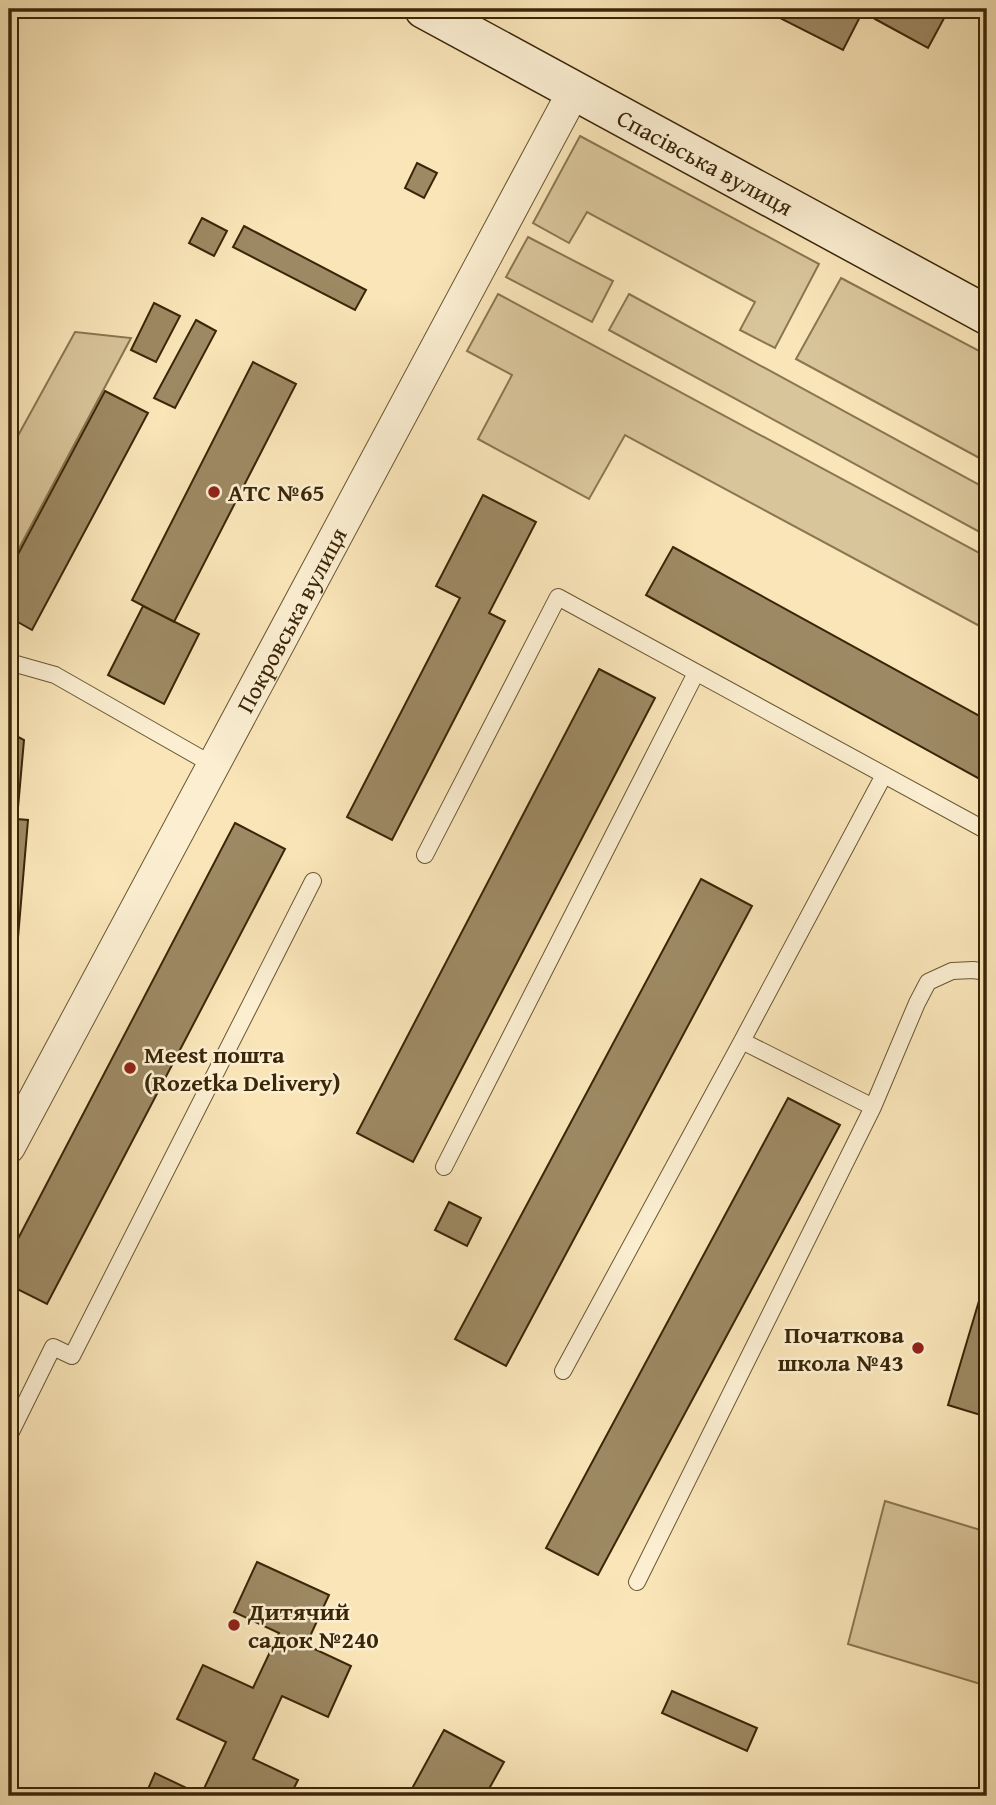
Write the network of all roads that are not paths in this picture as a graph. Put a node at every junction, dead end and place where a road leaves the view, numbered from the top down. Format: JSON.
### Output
{"nodes":[{"id":1,"x":424,"y":9,"type":"edge"},
{"id":2,"x":574,"y":91,"type":"junction"},
{"id":3,"x":987,"y":316,"type":"edge"},
{"id":4,"x":9,"y":662,"type":"edge"},
{"id":5,"x":696,"y":673,"type":"junction"},
{"id":6,"x":213,"y":765,"type":"junction"},
{"id":7,"x":884,"y":775,"type":"junction"},
{"id":8,"x":987,"y":831,"type":"edge"},
{"id":9,"x":425,"y":855,"type":"dead end"},
{"id":10,"x":313,"y":881,"type":"dead end"},
{"id":11,"x":987,"y":972,"type":"edge"},
{"id":12,"x":742,"y":1041,"type":"junction"},
{"id":13,"x":873,"y":1107,"type":"junction"},
{"id":14,"x":9,"y":1147,"type":"edge"},
{"id":15,"x":444,"y":1167,"type":"dead end"},
{"id":16,"x":563,"y":1370,"type":"dead end"},
{"id":17,"x":9,"y":1436,"type":"edge"},
{"id":18,"x":637,"y":1582,"type":"dead end"}],
"edges":[{"from":1,"to":2,"type":"street","name":"Спасівська вулиця"},
{"from":2,"to":3,"type":"street","name":"Спасівська вулиця"},
{"from":2,"to":6,"type":"street","name":"Покровська вулиця"},
{"from":4,"to":6,"type":"lane"},
{"from":5,"to":7,"type":"lane"},
{"from":5,"to":9,"type":"lane"},
{"from":5,"to":15,"type":"lane"},
{"from":6,"to":14,"type":"street","name":"Покровська вулиця"},
{"from":7,"to":8,"type":"lane"},
{"from":7,"to":12,"type":"lane"},
{"from":10,"to":17,"type":"lane"},
{"from":11,"to":13,"type":"lane"},
{"from":12,"to":13,"type":"lane"},
{"from":12,"to":16,"type":"lane"},
{"from":13,"to":18,"type":"lane"}]}
